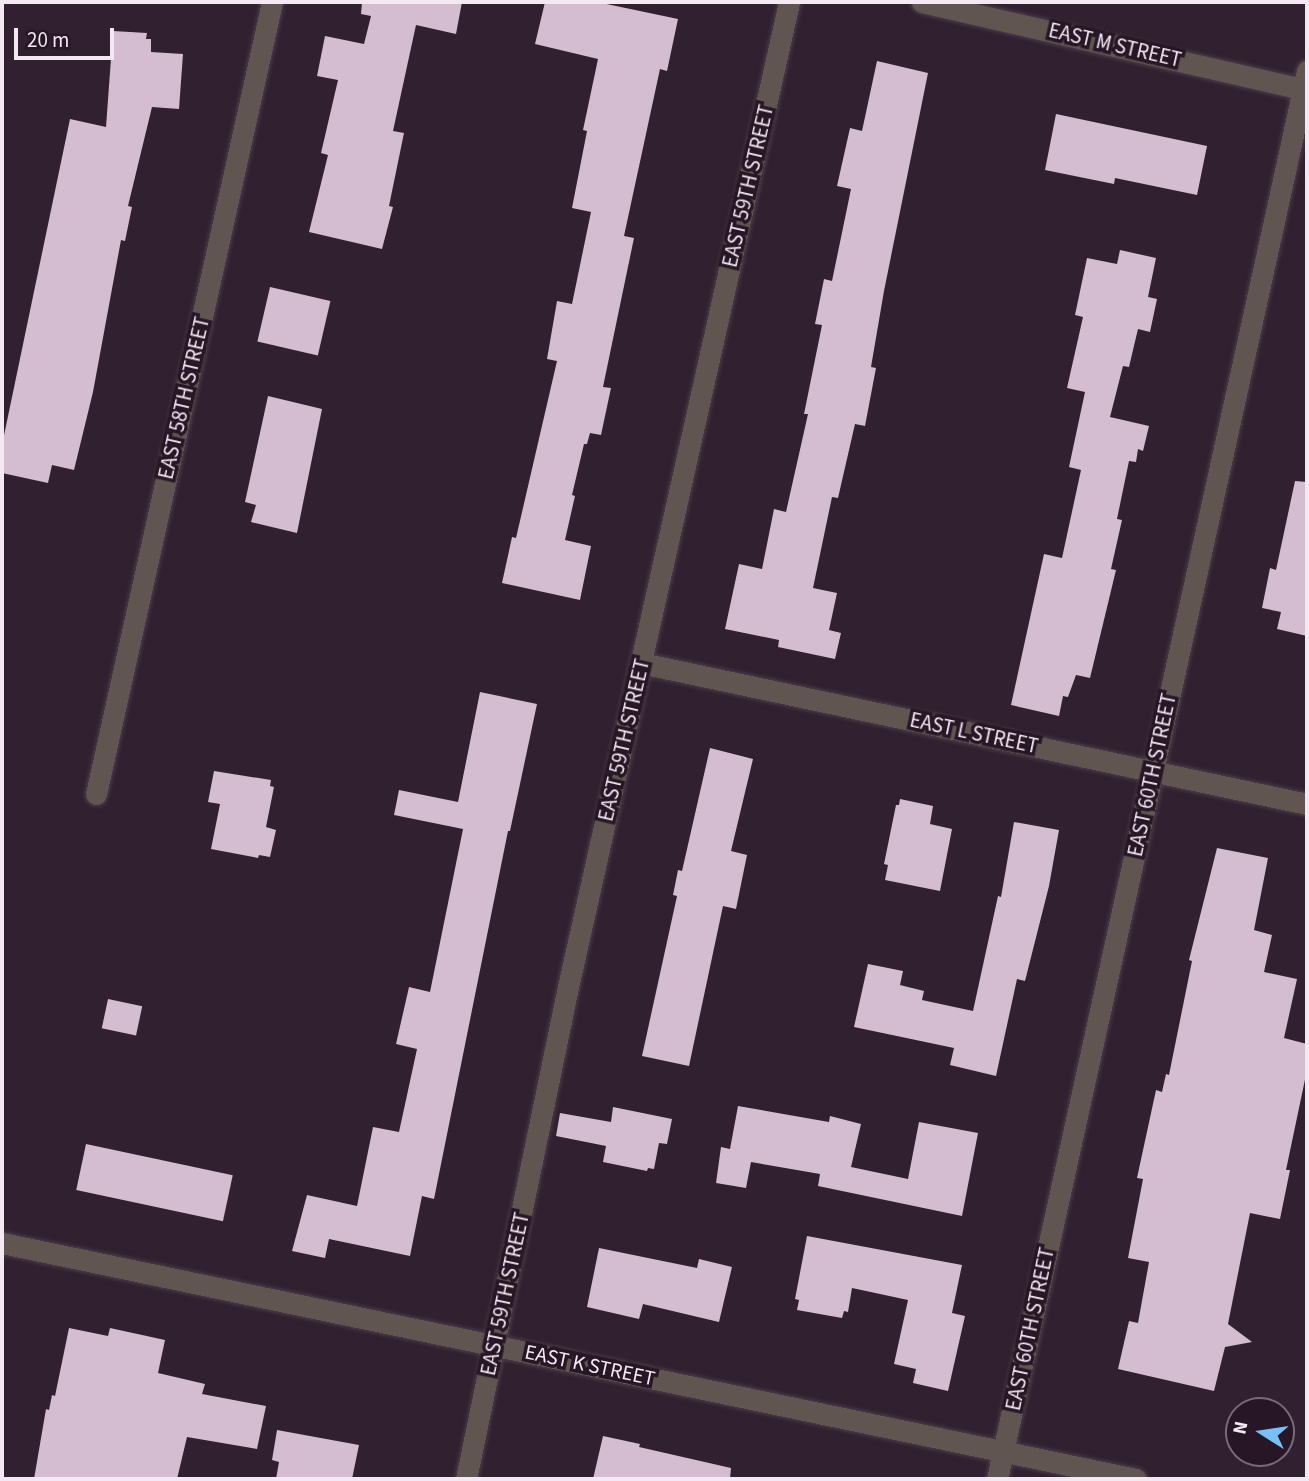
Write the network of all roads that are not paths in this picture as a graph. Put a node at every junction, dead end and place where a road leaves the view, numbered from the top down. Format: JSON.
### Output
{"nodes":[{"id":1,"x":272,"y":2,"type":"edge"},
{"id":2,"x":789,"y":2,"type":"edge"},
{"id":3,"x":922,"y":2,"type":"edge"},
{"id":4,"x":1306,"y":83,"type":"edge"},
{"id":5,"x":641,"y":663,"type":"junction"},
{"id":6,"x":1153,"y":771,"type":"junction"},
{"id":7,"x":96,"y":794,"type":"dead end"},
{"id":8,"x":1307,"y":804,"type":"edge"},
{"id":9,"x":2,"y":1243,"type":"edge"},
{"id":10,"x":495,"y":1346,"type":"junction"},
{"id":11,"x":1003,"y":1450,"type":"junction"},
{"id":12,"x":466,"y":1479,"type":"edge"},
{"id":13,"x":997,"y":1479,"type":"edge"},
{"id":14,"x":1136,"y":1479,"type":"edge"}],
"edges":[{"from":1,"to":7,"type":"street","name":"EAST 58TH STREET"},
{"from":2,"to":5,"type":"street","name":"EAST 59TH STREET"},
{"from":3,"to":4,"type":"street","name":"EAST M STREET"},
{"from":4,"to":6,"type":"street","name":"EAST 60TH STREET"},
{"from":5,"to":6,"type":"street","name":"EAST L STREET"},
{"from":5,"to":10,"type":"street","name":"EAST 59TH STREET"},
{"from":6,"to":8,"type":"street","name":"EAST L STREET"},
{"from":6,"to":11,"type":"street","name":"EAST 60TH STREET"},
{"from":9,"to":10,"type":"street","name":"EAST K STREET"},
{"from":10,"to":11,"type":"street","name":"EAST K STREET"},
{"from":10,"to":12,"type":"street","name":"EAST 59TH STREET"},
{"from":11,"to":13,"type":"street","name":"EAST 60TH STREET"},
{"from":11,"to":14,"type":"street","name":"EAST K STREET"}]}
